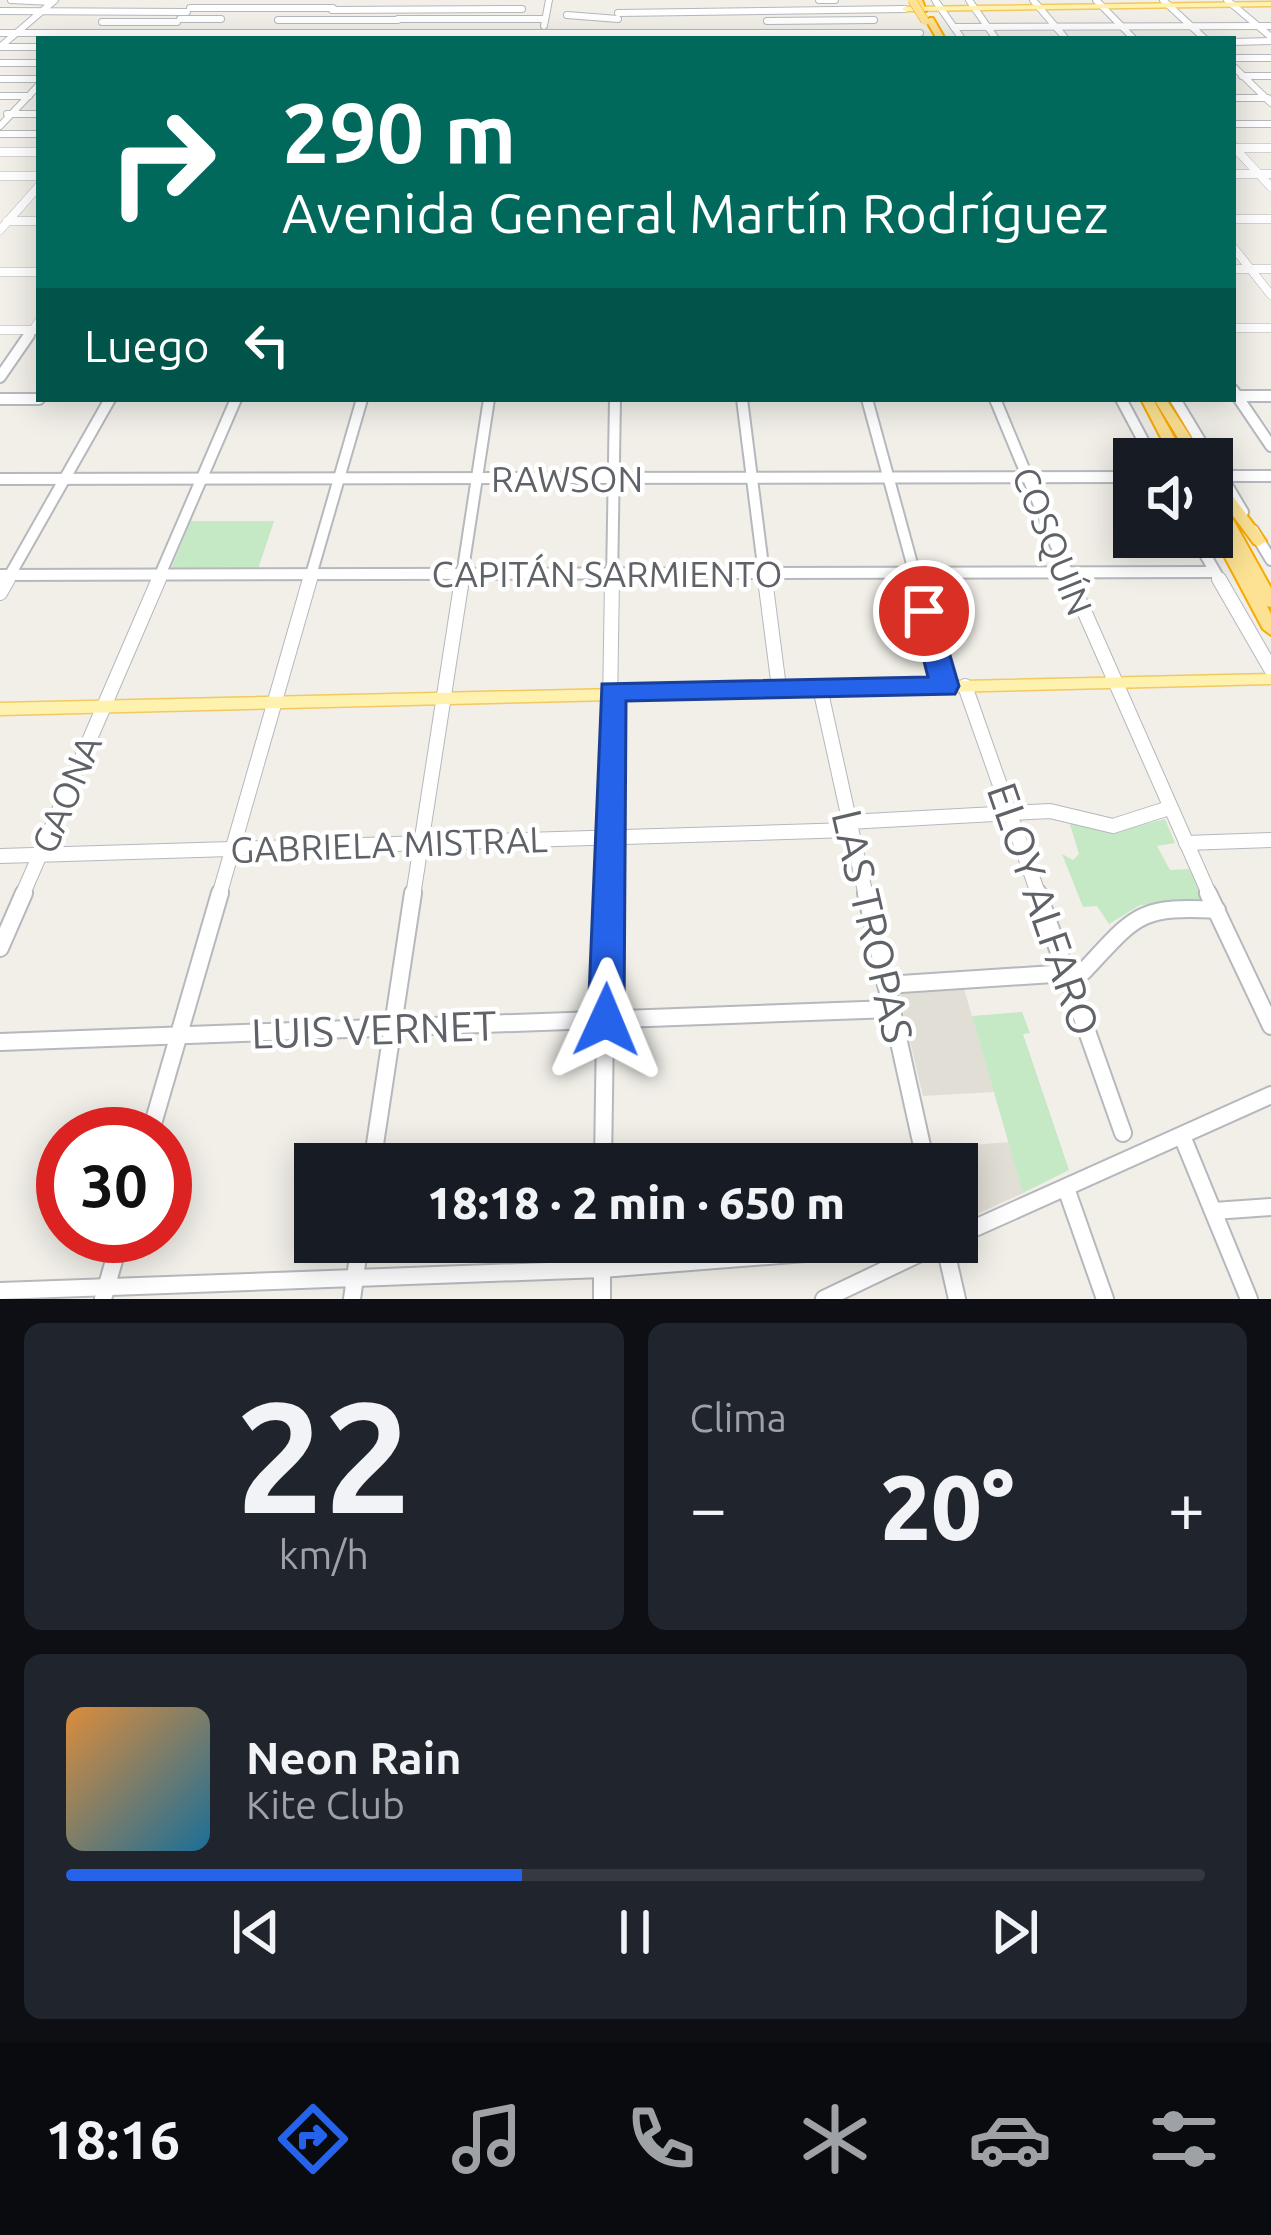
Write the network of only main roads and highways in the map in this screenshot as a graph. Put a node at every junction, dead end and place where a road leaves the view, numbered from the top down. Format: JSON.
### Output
{"nodes":[{"id":1,"x":915,"y":0,"type":"edge"},
{"id":2,"x":1229,"y":2,"type":"edge"},
{"id":3,"x":1098,"y":3,"type":"edge"},
{"id":4,"x":1166,"y":3,"type":"edge"},
{"id":5,"x":903,"y":4,"type":"edge"},
{"id":6,"x":971,"y":4,"type":"edge"},
{"id":7,"x":1036,"y":4,"type":"edge"},
{"id":8,"x":1271,"y":4,"type":"edge"},
{"id":9,"x":933,"y":36,"type":"edge"},
{"id":10,"x":1149,"y":402,"type":"edge"},
{"id":11,"x":1161,"y":402,"type":"edge"},
{"id":12,"x":1157,"y":418,"type":"junction"},
{"id":13,"x":1163,"y":438,"type":"edge"},
{"id":14,"x":1168,"y":438,"type":"edge"},
{"id":15,"x":1182,"y":438,"type":"edge"},
{"id":16,"x":1233,"y":501,"type":"edge"},
{"id":17,"x":1233,"y":540,"type":"edge"},
{"id":18,"x":1259,"y":541,"type":"road end"},
{"id":19,"x":1233,"y":555,"type":"edge"},
{"id":20,"x":1268,"y":614,"type":"edge"},
{"id":21,"x":1271,"y":679,"type":"edge"},
{"id":22,"x":0,"y":710,"type":"edge"}],
"edges":[{"from":1,"to":9,"type":"highway","bridge":true},
{"from":2,"to":4,"type":"main road"},
{"from":2,"to":8,"type":"main road"},
{"from":3,"to":4,"type":"main road"},
{"from":3,"to":7,"type":"main road"},
{"from":5,"to":6,"type":"main road"},
{"from":6,"to":7,"type":"main road"},
{"from":10,"to":12,"type":"highway"},
{"from":11,"to":15,"type":"highway"},
{"from":12,"to":13,"type":"highway"},
{"from":12,"to":14,"type":"highway"},
{"from":16,"to":18,"type":"highway"},
{"from":17,"to":20,"type":"highway"},
{"from":19,"to":20,"type":"highway"},
{"from":21,"to":22,"type":"main road"}]}
